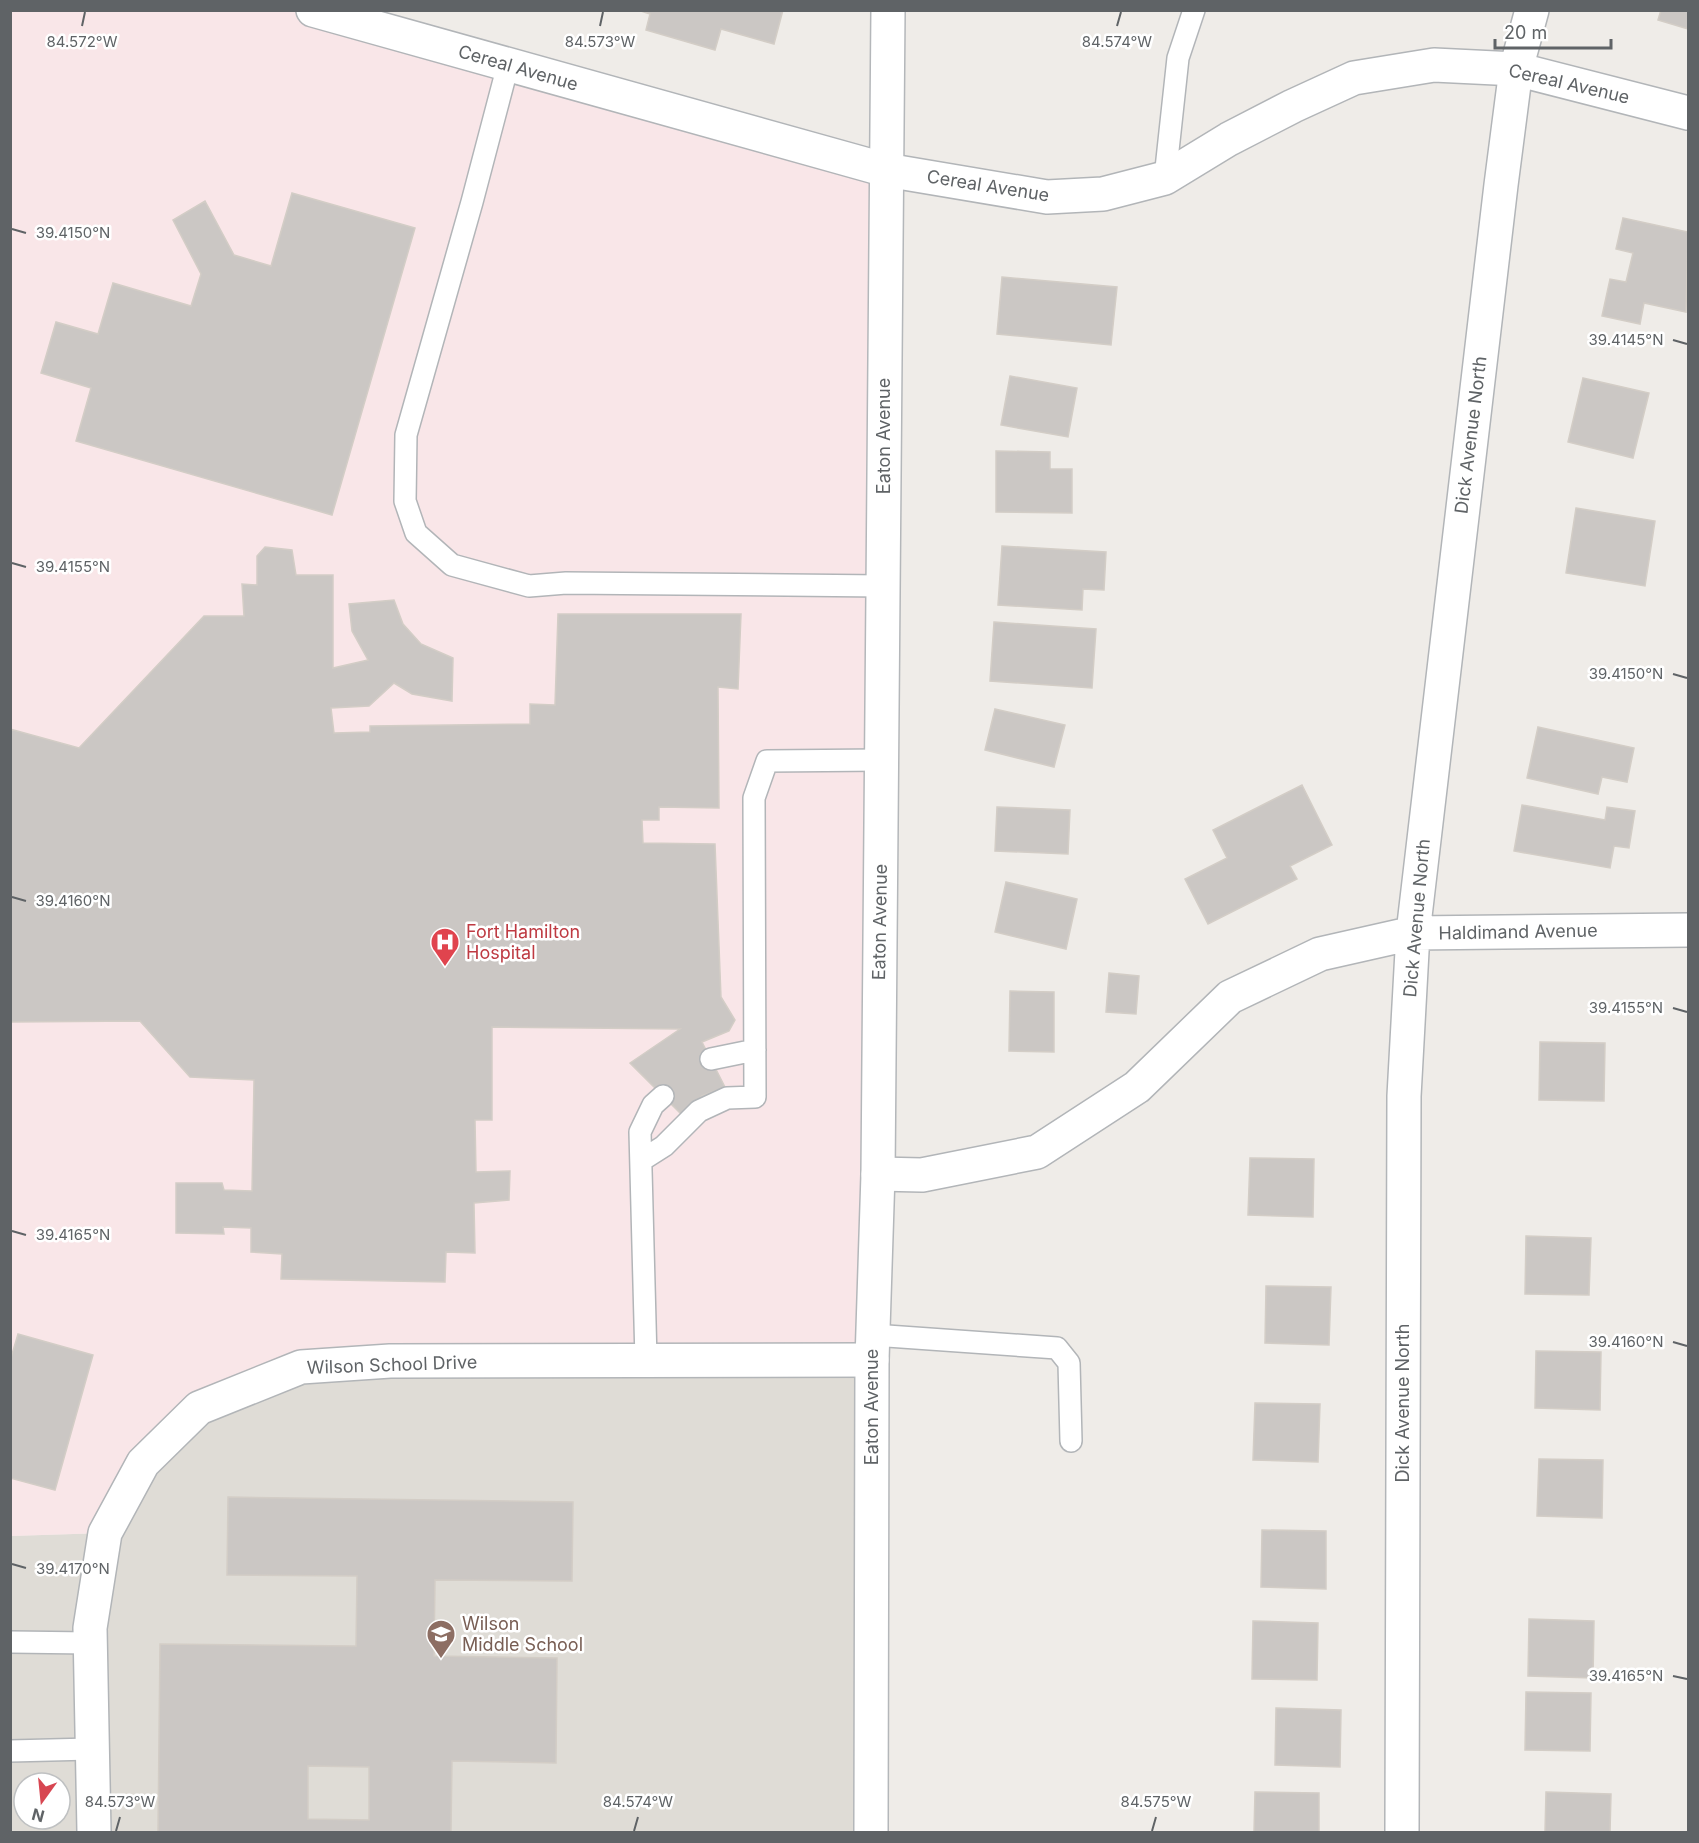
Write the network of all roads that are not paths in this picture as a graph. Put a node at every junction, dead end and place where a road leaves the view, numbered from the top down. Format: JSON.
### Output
{"nodes":[{"id":1,"x":313,"y":10,"type":"edge"},
{"id":2,"x":888,"y":10,"type":"edge"},
{"id":3,"x":1194,"y":10,"type":"edge"},
{"id":4,"x":1532,"y":10,"type":"edge"},
{"id":5,"x":508,"y":65,"type":"junction"},
{"id":6,"x":1516,"y":69,"type":"junction"},
{"id":7,"x":1689,"y":113,"type":"edge"},
{"id":8,"x":886,"y":170,"type":"junction"},
{"id":9,"x":1165,"y":178,"type":"junction"},
{"id":10,"x":883,"y":586,"type":"junction"},
{"id":11,"x":882,"y":760,"type":"junction"},
{"id":12,"x":1689,"y":930,"type":"edge"},
{"id":13,"x":1413,"y":933,"type":"junction"},
{"id":14,"x":755,"y":1050,"type":"junction"},
{"id":15,"x":711,"y":1059,"type":"dead end"},
{"id":16,"x":663,"y":1096,"type":"dead end"},
{"id":17,"x":642,"y":1160,"type":"junction"},
{"id":18,"x":878,"y":1174,"type":"junction"},
{"id":19,"x":872,"y":1348,"type":"junction"},
{"id":20,"x":646,"y":1360,"type":"junction"},
{"id":21,"x":1071,"y":1441,"type":"dead end"},
{"id":22,"x":10,"y":1642,"type":"edge"},
{"id":23,"x":90,"y":1643,"type":"junction"},
{"id":24,"x":92,"y":1749,"type":"junction"},
{"id":25,"x":10,"y":1751,"type":"edge"},
{"id":26,"x":94,"y":1833,"type":"edge"},
{"id":27,"x":871,"y":1833,"type":"edge"},
{"id":28,"x":1402,"y":1833,"type":"edge"}],
"edges":[{"from":1,"to":5,"type":"street","name":"Cereal Avenue"},
{"from":2,"to":8,"type":"street","name":"Eaton Avenue"},
{"from":3,"to":9,"type":"lane"},
{"from":4,"to":6,"type":"street","name":"Dick Avenue North"},
{"from":5,"to":8,"type":"street","name":"Cereal Avenue"},
{"from":5,"to":10,"type":"lane"},
{"from":6,"to":7,"type":"street","name":"Cereal Avenue"},
{"from":6,"to":9,"type":"street","name":"Cereal Avenue"},
{"from":6,"to":13,"type":"street","name":"Dick Avenue North"},
{"from":8,"to":9,"type":"street","name":"Cereal Avenue"},
{"from":8,"to":10,"type":"street","name":"Eaton Avenue"},
{"from":10,"to":11,"type":"street","name":"Eaton Avenue"},
{"from":11,"to":14,"type":"lane"},
{"from":11,"to":18,"type":"street","name":"Eaton Avenue"},
{"from":12,"to":13,"type":"street","name":"Haldimand Avenue"},
{"from":13,"to":18,"type":"street","name":"Haldimand Avenue"},
{"from":13,"to":28,"type":"street","name":"Dick Avenue North"},
{"from":14,"to":15,"type":"lane"},
{"from":14,"to":17,"type":"lane"},
{"from":16,"to":17,"type":"lane"},
{"from":17,"to":20,"type":"lane"},
{"from":18,"to":19,"type":"street","name":"Eaton Avenue"},
{"from":19,"to":20,"type":"street","name":"Wilson School Drive"},
{"from":19,"to":21,"type":"lane"},
{"from":19,"to":27,"type":"street","name":"Eaton Avenue"},
{"from":20,"to":23,"type":"street","name":"Wilson School Drive"},
{"from":22,"to":23,"type":"lane"},
{"from":23,"to":24,"type":"street","name":"Wilson School Drive"},
{"from":24,"to":25,"type":"lane"},
{"from":24,"to":26,"type":"street","name":"Wilson School Drive"}]}
